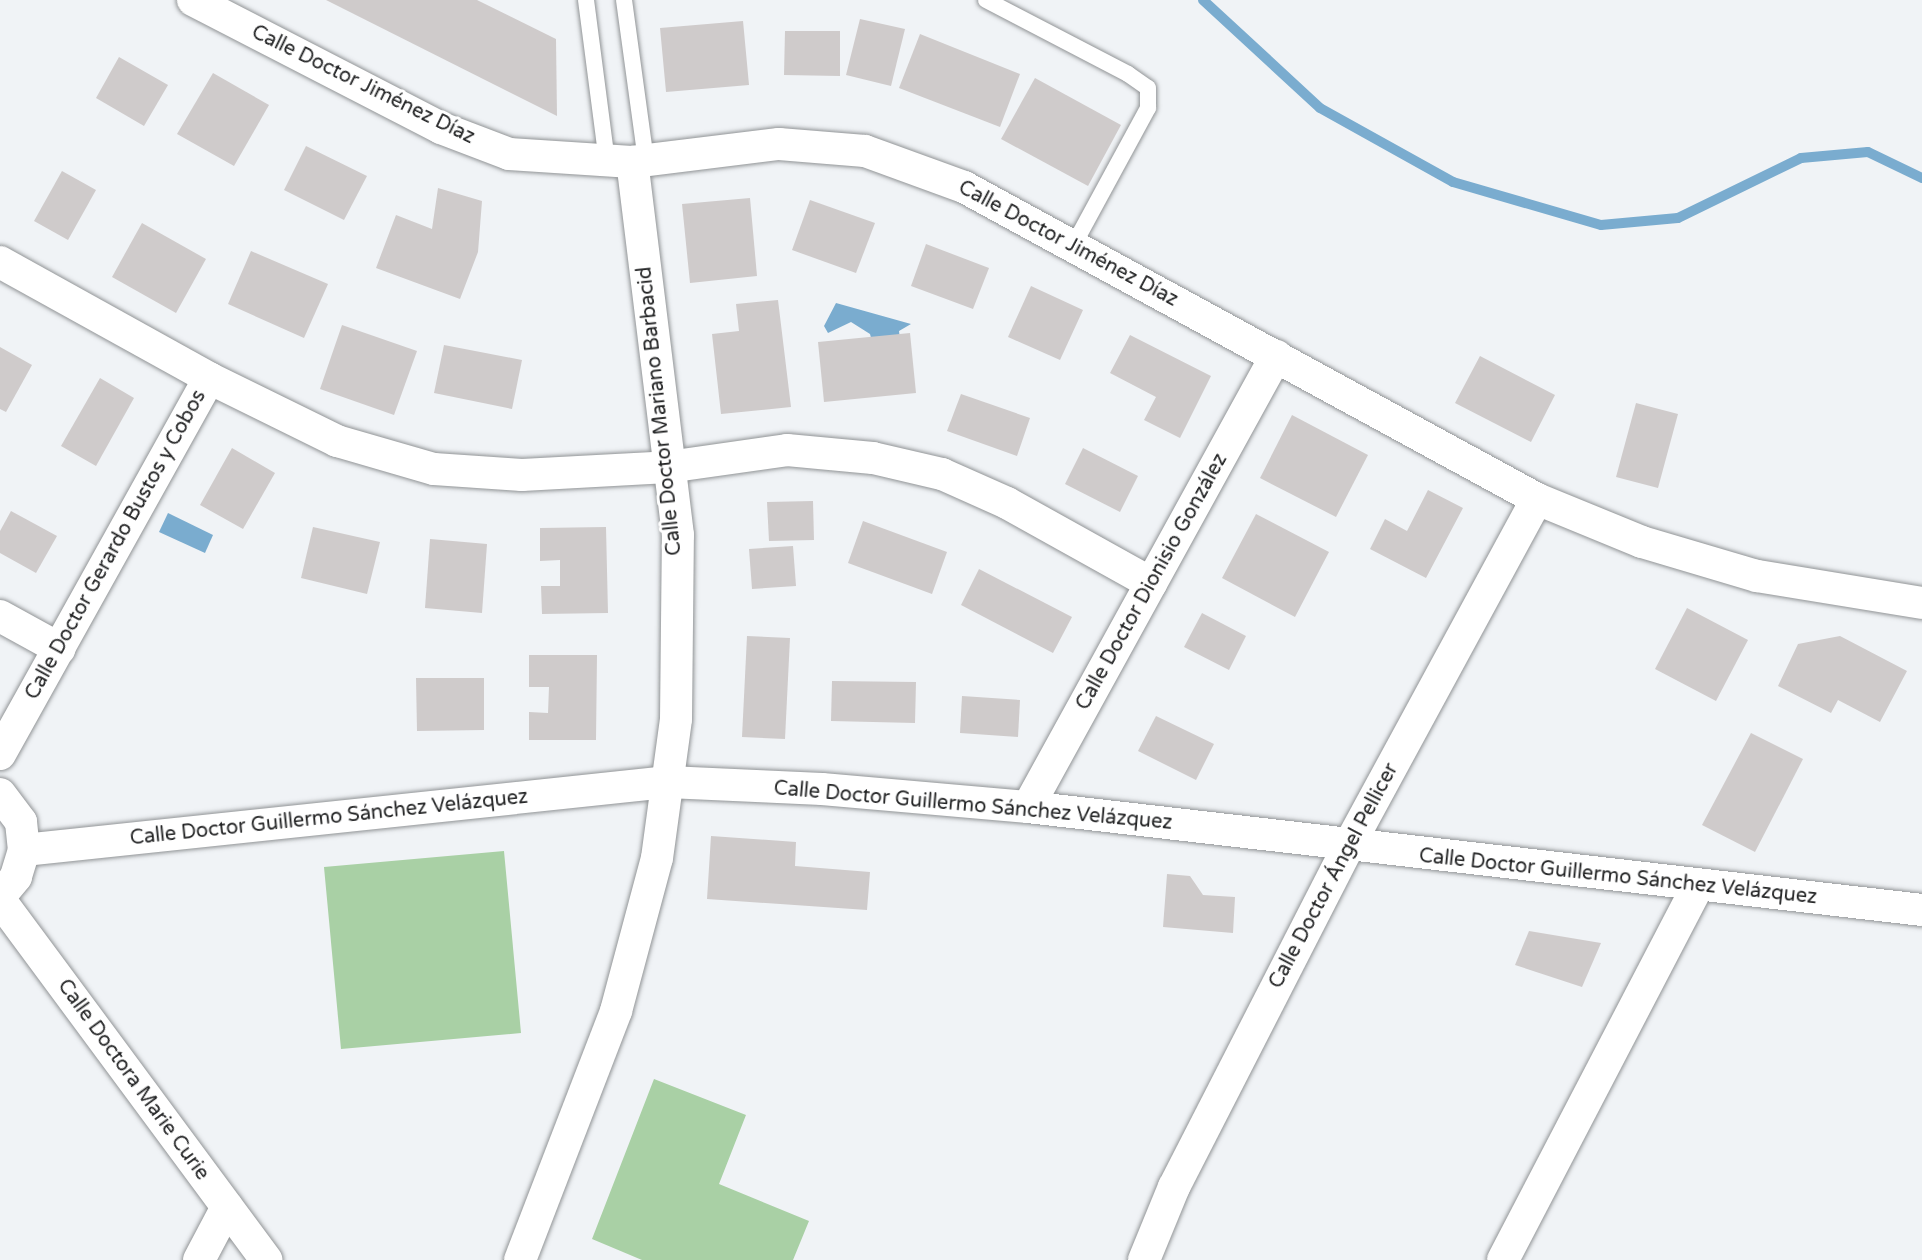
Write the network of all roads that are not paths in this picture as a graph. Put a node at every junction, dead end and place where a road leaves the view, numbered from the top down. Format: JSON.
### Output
{"nodes":[{"id":1,"x":193,"y":0,"type":"edge"},
{"id":2,"x":586,"y":0,"type":"edge"},
{"id":3,"x":624,"y":0,"type":"edge"},
{"id":4,"x":986,"y":0,"type":"edge"},
{"id":5,"x":628,"y":161,"type":"junction"},
{"id":6,"x":1073,"y":246,"type":"junction"},
{"id":7,"x":0,"y":262,"type":"edge"},
{"id":8,"x":1276,"y":356,"type":"junction"},
{"id":9,"x":209,"y":378,"type":"junction"},
{"id":10,"x":668,"y":467,"type":"junction"},
{"id":11,"x":1537,"y":499,"type":"junction"},
{"id":12,"x":1151,"y":583,"type":"junction"},
{"id":13,"x":1922,"y":603,"type":"edge"},
{"id":14,"x":0,"y":616,"type":"edge"},
{"id":15,"x":60,"y":649,"type":"junction"},
{"id":16,"x":0,"y":754,"type":"edge"},
{"id":17,"x":668,"y":782,"type":"junction"},
{"id":18,"x":0,"y":794,"type":"edge"},
{"id":19,"x":1028,"y":807,"type":"junction"},
{"id":20,"x":1348,"y":847,"type":"junction"},
{"id":21,"x":24,"y":850,"type":"junction"},
{"id":22,"x":1698,"y":886,"type":"junction"},
{"id":23,"x":0,"y":898,"type":"edge"},
{"id":24,"x":1922,"y":910,"type":"edge"},
{"id":25,"x":227,"y":1207,"type":"junction"},
{"id":26,"x":199,"y":1260,"type":"edge"},
{"id":27,"x":266,"y":1260,"type":"edge"},
{"id":28,"x":520,"y":1260,"type":"edge"},
{"id":29,"x":1144,"y":1260,"type":"edge"},
{"id":30,"x":1503,"y":1260,"type":"edge"}],
"edges":[{"from":1,"to":5,"type":"street","name":"Calle Doctor Jiménez Díaz"},
{"from":2,"to":5,"type":"lane"},
{"from":3,"to":5,"type":"lane"},
{"from":4,"to":6,"type":"lane"},
{"from":5,"to":6,"type":"street","name":"Calle Doctor Jiménez Díaz"},
{"from":5,"to":10,"type":"street","name":"Calle Doctor Mariano Barbacid"},
{"from":6,"to":8,"type":"street","name":"Calle Doctor Jiménez Díaz"},
{"from":7,"to":9,"type":"street"},
{"from":8,"to":11,"type":"street","name":"Calle Doctor Jiménez Díaz"},
{"from":8,"to":12,"type":"street","name":"Calle Doctor Dionisio González"},
{"from":9,"to":10,"type":"street"},
{"from":9,"to":15,"type":"street","name":"Calle Doctor Gerardo Bustos y Cobos"},
{"from":10,"to":12,"type":"street"},
{"from":10,"to":17,"type":"street","name":"Calle Doctor Mariano Barbacid"},
{"from":11,"to":13,"type":"street","name":"Calle Doctor Jiménez Díaz"},
{"from":11,"to":20,"type":"street","name":"Calle Doctor Ángel Pellicer"},
{"from":12,"to":19,"type":"street","name":"Calle Doctor Dionisio González"},
{"from":14,"to":15,"type":"street"},
{"from":15,"to":16,"type":"street","name":"Calle Doctor Gerardo Bustos y Cobos"},
{"from":17,"to":19,"type":"street","name":"Calle Doctor Guillermo Sánchez Velázquez"},
{"from":17,"to":21,"type":"street","name":"Calle Doctor Guillermo Sánchez Velázquez"},
{"from":17,"to":28,"type":"street","name":"Calle Doctor Mariano Barbacid"},
{"from":18,"to":21,"type":"street"},
{"from":19,"to":20,"type":"street","name":"Calle Doctor Guillermo Sánchez Velázquez"},
{"from":20,"to":22,"type":"street","name":"Calle Doctor Guillermo Sánchez Velázquez"},
{"from":20,"to":29,"type":"street","name":"Calle Doctor Ángel Pellicer"},
{"from":21,"to":23,"type":"street"},
{"from":22,"to":24,"type":"street","name":"Calle Doctor Guillermo Sánchez Velázquez"},
{"from":22,"to":30,"type":"street"},
{"from":23,"to":25,"type":"street","name":"Calle Doctora Marie Curie"},
{"from":25,"to":26,"type":"street"},
{"from":25,"to":27,"type":"street","name":"Calle Doctora Marie Curie"}]}
